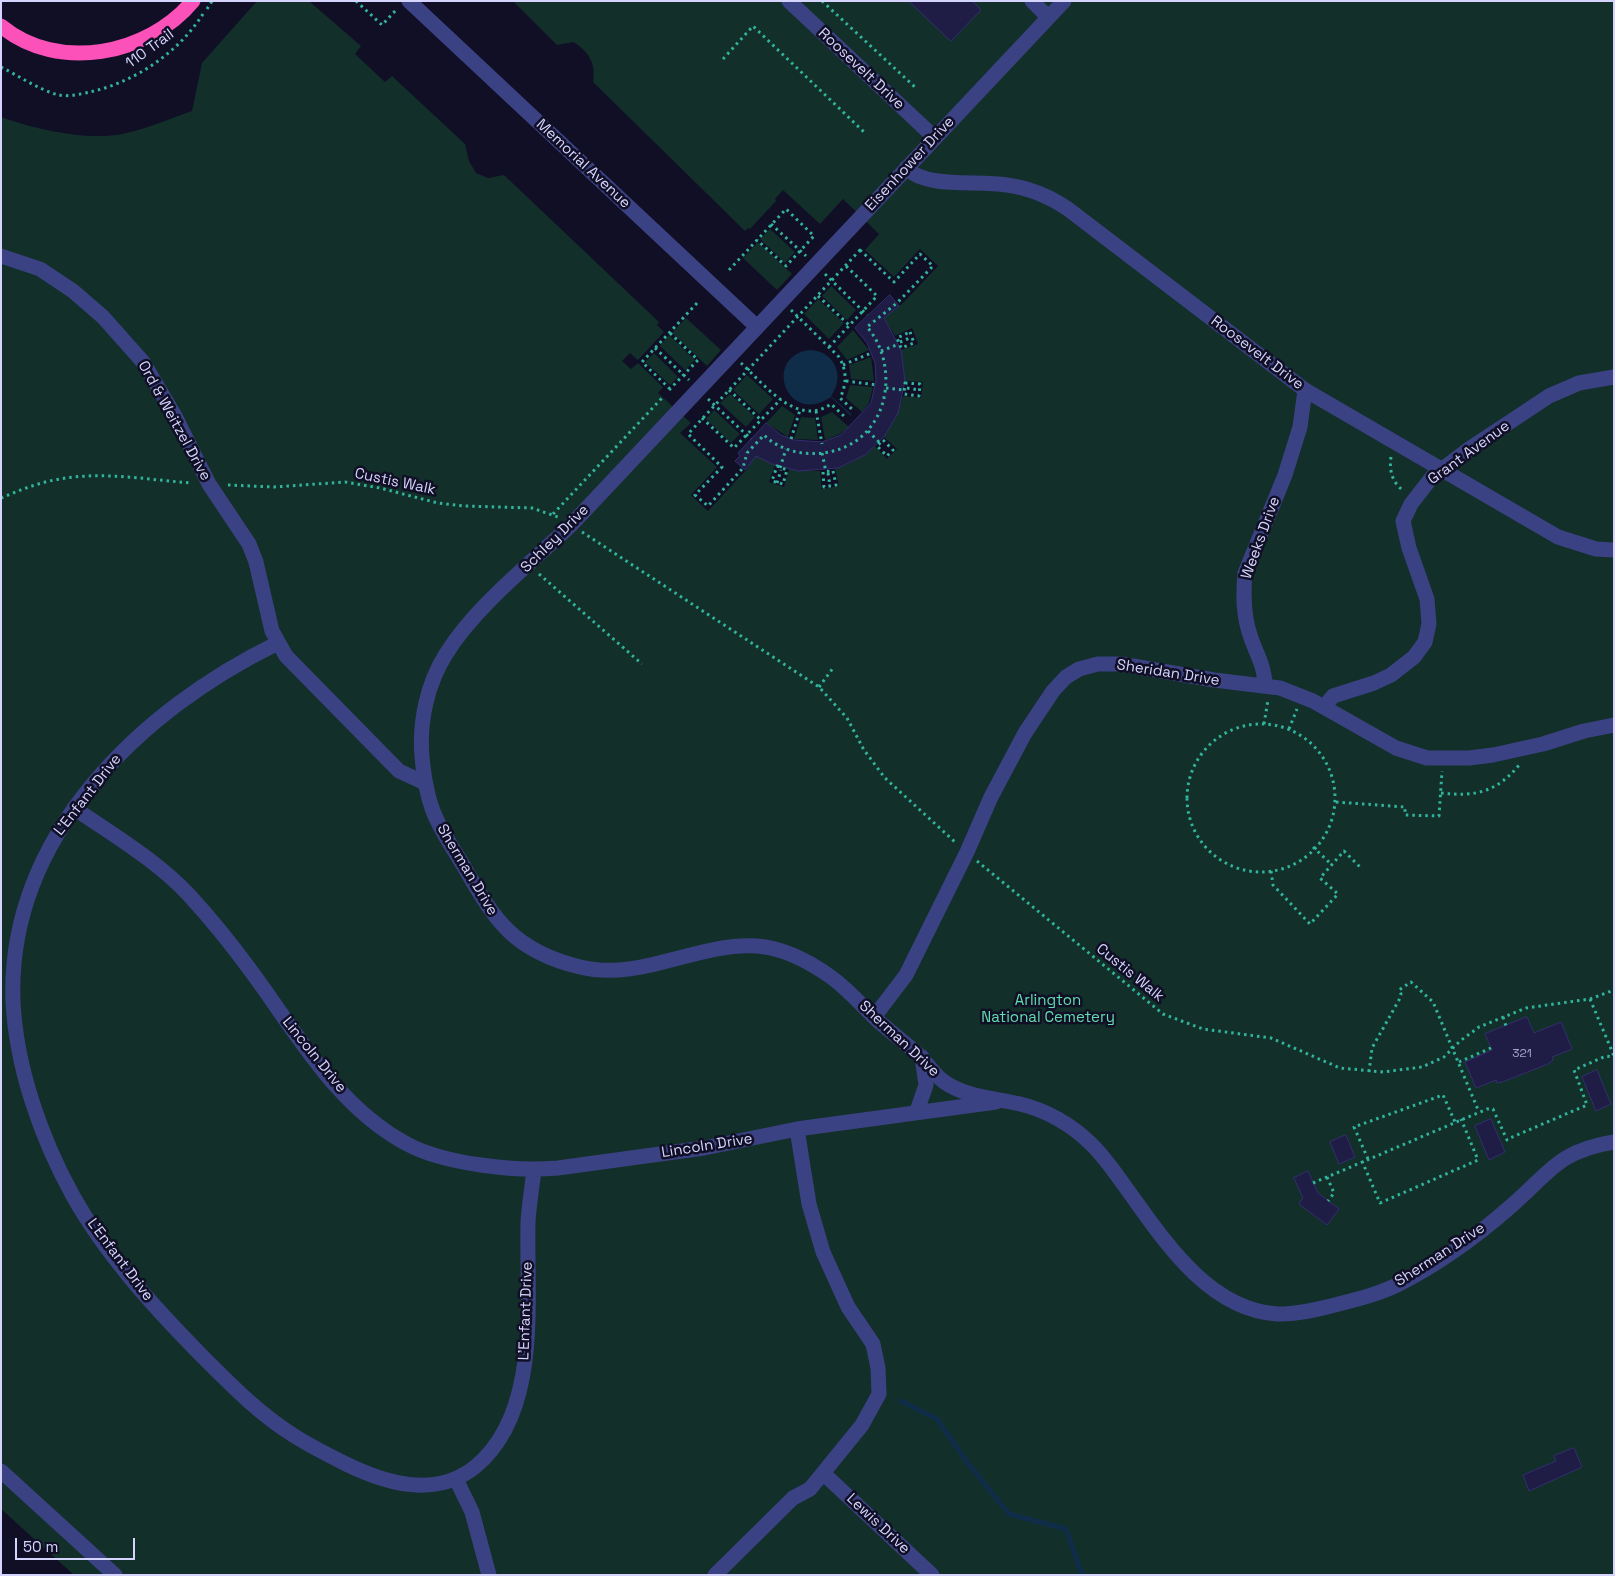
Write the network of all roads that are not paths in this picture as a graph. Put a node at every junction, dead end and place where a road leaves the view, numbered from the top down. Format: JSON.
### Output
{"nodes":[{"id":1,"x":193,"y":1,"type":"edge"},
{"id":2,"x":409,"y":1,"type":"edge"},
{"id":3,"x":789,"y":1,"type":"edge"},
{"id":4,"x":1032,"y":1,"type":"edge"},
{"id":5,"x":1064,"y":1,"type":"edge"},
{"id":6,"x":1048,"y":17,"type":"junction"},
{"id":7,"x":1,"y":26,"type":"edge"},
{"id":8,"x":934,"y":138,"type":"junction"},
{"id":9,"x":906,"y":168,"type":"junction"},
{"id":10,"x":1,"y":256,"type":"edge"},
{"id":11,"x":757,"y":327,"type":"junction"},
{"id":12,"x":1614,"y":377,"type":"edge"},
{"id":13,"x":1305,"y":390,"type":"junction"},
{"id":14,"x":1442,"y":470,"type":"junction"},
{"id":15,"x":1614,"y":550,"type":"edge"},
{"id":16,"x":278,"y":643,"type":"junction"},
{"id":17,"x":1267,"y":691,"type":"junction"},
{"id":18,"x":1324,"y":707,"type":"junction"},
{"id":19,"x":1614,"y":725,"type":"edge"},
{"id":20,"x":425,"y":783,"type":"junction"},
{"id":21,"x":74,"y":808,"type":"junction"},
{"id":22,"x":874,"y":1017,"type":"junction"},
{"id":23,"x":922,"y":1057,"type":"junction"},
{"id":24,"x":1003,"y":1101,"type":"junction"},
{"id":25,"x":917,"y":1111,"type":"junction"},
{"id":26,"x":797,"y":1129,"type":"junction"},
{"id":27,"x":1614,"y":1142,"type":"edge"},
{"id":28,"x":534,"y":1170,"type":"junction"},
{"id":29,"x":1,"y":1471,"type":"edge"},
{"id":30,"x":824,"y":1474,"type":"junction"},
{"id":31,"x":456,"y":1479,"type":"junction"},
{"id":32,"x":116,"y":1575,"type":"edge"},
{"id":33,"x":488,"y":1575,"type":"edge"},
{"id":34,"x":715,"y":1575,"type":"edge"},
{"id":35,"x":932,"y":1575,"type":"edge"}],
"edges":[{"from":1,"to":7,"type":"highway"},
{"from":2,"to":11,"type":"street","name":"Memorial Avenue"},
{"from":3,"to":8,"type":"street","name":"Roosevelt Drive"},
{"from":4,"to":6,"type":"street"},
{"from":5,"to":6,"type":"street","name":"Eisenhower Drive"},
{"from":6,"to":8,"type":"street","name":"Eisenhower Drive"},
{"from":8,"to":9,"type":"street","name":"Eisenhower Drive"},
{"from":9,"to":11,"type":"street","name":"Eisenhower Drive"},
{"from":9,"to":13,"type":"street","name":"Roosevelt Drive"},
{"from":10,"to":16,"type":"street","name":"Ord & Weitzel Drive"},
{"from":11,"to":20,"type":"street","name":"Schley Drive"},
{"from":12,"to":14,"type":"street","name":"Grant Avenue"},
{"from":13,"to":14,"type":"street","name":"Roosevelt Drive"},
{"from":13,"to":17,"type":"street","name":"Weeks Drive"},
{"from":14,"to":15,"type":"street","name":"Roosevelt Drive"},
{"from":14,"to":18,"type":"street","name":"Grant Avenue"},
{"from":16,"to":20,"type":"street"},
{"from":16,"to":21,"type":"street","name":"L'Enfant Drive"},
{"from":17,"to":18,"type":"street","name":"Sheridan Drive"},
{"from":17,"to":22,"type":"street","name":"Sheridan Drive"},
{"from":18,"to":19,"type":"street","name":"Sheridan Drive"},
{"from":20,"to":22,"type":"street","name":"Sherman Drive"},
{"from":21,"to":28,"type":"street","name":"Lincoln Drive"},
{"from":21,"to":31,"type":"street","name":"L'Enfant Drive"},
{"from":22,"to":23,"type":"street","name":"Sherman Drive"},
{"from":23,"to":24,"type":"street","name":"Sherman Drive"},
{"from":23,"to":25,"type":"street"},
{"from":24,"to":25,"type":"street","name":"Lincoln Drive"},
{"from":24,"to":27,"type":"street","name":"Sherman Drive"},
{"from":25,"to":26,"type":"street","name":"Lincoln Drive"},
{"from":26,"to":28,"type":"street","name":"Lincoln Drive"},
{"from":26,"to":30,"type":"street"},
{"from":28,"to":31,"type":"street","name":"L'Enfant Drive"},
{"from":29,"to":32,"type":"street"},
{"from":30,"to":34,"type":"street"},
{"from":30,"to":35,"type":"street","name":"Lewis Drive"},
{"from":31,"to":33,"type":"street"}]}
